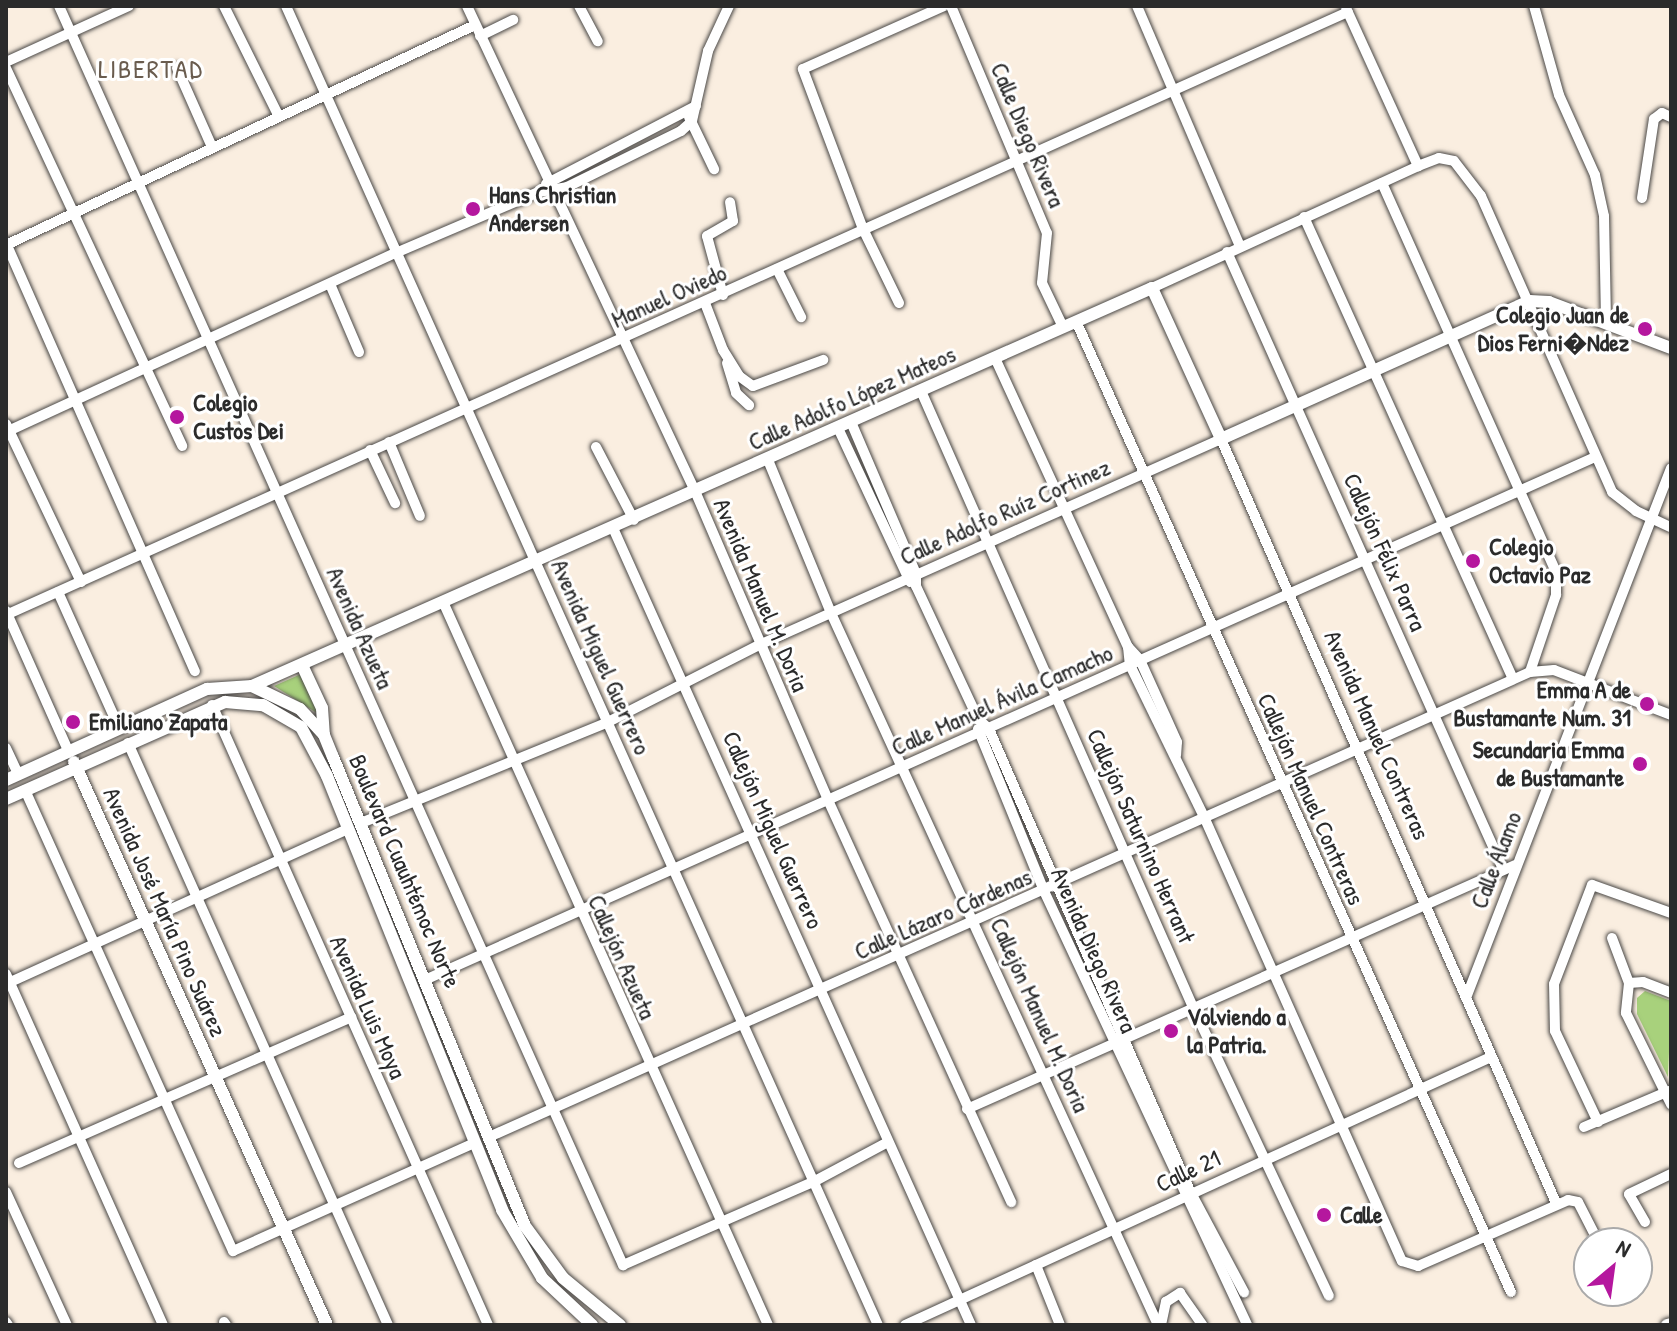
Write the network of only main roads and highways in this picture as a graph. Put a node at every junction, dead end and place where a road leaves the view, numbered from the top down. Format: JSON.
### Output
{"nodes":[{"id":1,"x":1152,"y":288,"type":"joint"},
{"id":2,"x":1670,"y":344,"type":"edge"},
{"id":3,"x":1221,"y":439,"type":"joint"},
{"id":4,"x":302,"y":665,"type":"junction"},
{"id":5,"x":252,"y":686,"type":"junction"},
{"id":6,"x":324,"y":735,"type":"junction"},
{"id":7,"x":68,"y":750,"type":"junction"},
{"id":8,"x":76,"y":766,"type":"junction"},
{"id":9,"x":12,"y":777,"type":"edge"},
{"id":10,"x":6,"y":799,"type":"edge"},
{"id":11,"x":327,"y":1325,"type":"edge"},
{"id":12,"x":592,"y":1325,"type":"edge"},
{"id":13,"x":620,"y":1325,"type":"edge"}],
"edges":[{"from":1,"to":3,"type":"main road","name":"Avenida Manuel Contreras"},
{"from":1,"to":4,"type":"main road","name":"Calle Adolfo López Mateos"},
{"from":2,"to":3,"type":"main road","name":"Calle Adolfo Ruíz Cortinez"},
{"from":4,"to":5,"type":"main road","name":"Calle Adolfo López Mateos"},
{"from":4,"to":6,"type":"main road"},
{"from":5,"to":6,"type":"main road","name":"Boulevard Cuauhtémoc Norte"},
{"from":5,"to":7,"type":"main road"},
{"from":6,"to":13,"type":"main road","name":"Boulevard Cuauhtémoc Norte"},
{"from":7,"to":8,"type":"main road","name":"Avenida José María Pino Suárez"},
{"from":7,"to":9,"type":"main road"},
{"from":8,"to":10,"type":"main road","name":"Boulevard Cuauhtémoc Norte"},
{"from":8,"to":11,"type":"main road","name":"Avenida José María Pino Suárez"},
{"from":8,"to":12,"type":"main road","name":"Boulevard Cuauhtémoc Norte"}]}
